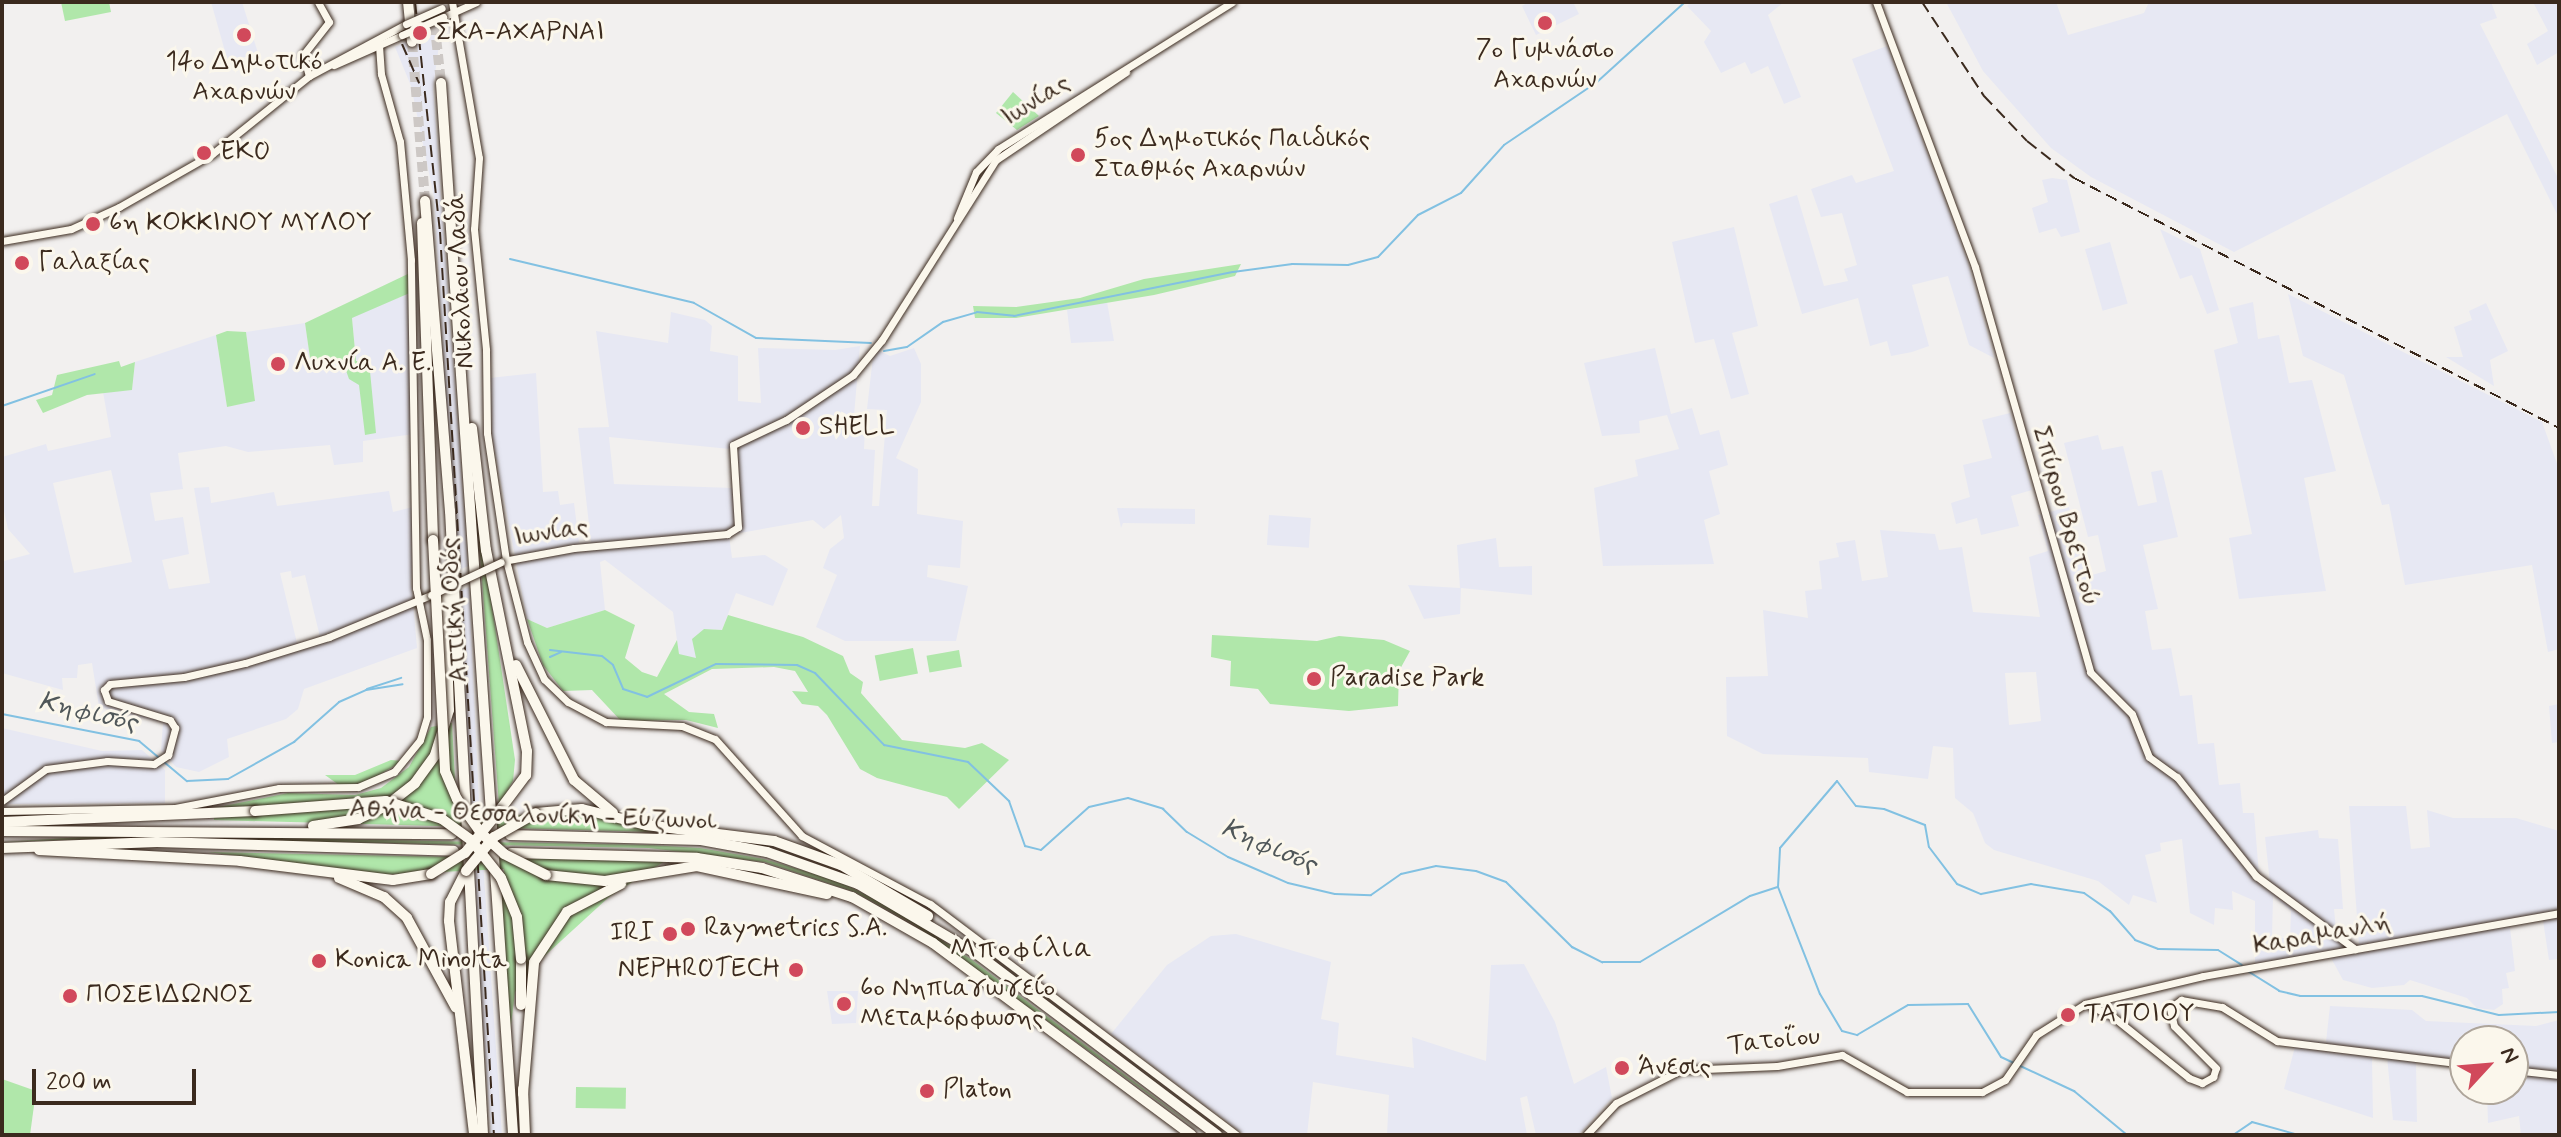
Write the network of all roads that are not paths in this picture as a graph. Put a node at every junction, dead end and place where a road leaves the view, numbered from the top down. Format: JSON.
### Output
{"nodes":[{"id":1,"x":318,"y":2,"type":"edge"},
{"id":2,"x":408,"y":2,"type":"edge"},
{"id":3,"x":476,"y":2,"type":"edge"},
{"id":4,"x":1232,"y":2,"type":"edge"},
{"id":5,"x":1876,"y":2,"type":"edge"},
{"id":6,"x":454,"y":5,"type":"edge"},
{"id":7,"x":438,"y":9,"type":"edge"},
{"id":8,"x":401,"y":31,"type":"junction"},
{"id":9,"x":412,"y":42,"type":"tunnel mouth"},
{"id":10,"x":379,"y":45,"type":"junction"},
{"id":11,"x":324,"y":68,"type":"junction"},
{"id":12,"x":309,"y":76,"type":"junction"},
{"id":13,"x":441,"y":83,"type":"tunnel mouth"},
{"id":14,"x":2,"y":241,"type":"edge"},
{"id":15,"x":463,"y":383,"type":"junction"},
{"id":16,"x":450,"y":559,"type":"junction"},
{"id":17,"x":504,"y":561,"type":"junction"},
{"id":18,"x":421,"y":599,"type":"junction"},
{"id":19,"x":508,"y":643,"type":"junction"},
{"id":20,"x":2,"y":801,"type":"edge"},
{"id":21,"x":2,"y":811,"type":"edge"},
{"id":22,"x":621,"y":818,"type":"junction"},
{"id":23,"x":2,"y":822,"type":"edge"},
{"id":24,"x":2,"y":831,"type":"edge"},
{"id":25,"x":243,"y":831,"type":"junction"},
{"id":26,"x":22,"y":846,"type":"junction"},
{"id":27,"x":2,"y":848,"type":"edge"},
{"id":28,"x":675,"y":868,"type":"junction"},
{"id":29,"x":322,"y":872,"type":"junction"},
{"id":30,"x":877,"y":908,"type":"junction"},
{"id":31,"x":2559,"y":913,"type":"edge"},
{"id":32,"x":2355,"y":949,"type":"junction"},
{"id":33,"x":977,"y":954,"type":"junction"},
{"id":34,"x":2116,"y":995,"type":"junction"},
{"id":35,"x":2094,"y":1001,"type":"junction"},
{"id":36,"x":2085,"y":1004,"type":"junction"},
{"id":37,"x":2108,"y":1011,"type":"junction"},
{"id":38,"x":2116,"y":1019,"type":"junction"},
{"id":39,"x":462,"y":1023,"type":"junction"},
{"id":40,"x":2449,"y":1062,"type":"edge"},
{"id":41,"x":2529,"y":1072,"type":"edge"},
{"id":42,"x":2559,"y":1075,"type":"edge"},
{"id":43,"x":523,"y":1094,"type":"junction"},
{"id":44,"x":474,"y":1135,"type":"edge"},
{"id":45,"x":483,"y":1135,"type":"edge"},
{"id":46,"x":513,"y":1135,"type":"edge"},
{"id":47,"x":525,"y":1135,"type":"edge"},
{"id":48,"x":1192,"y":1135,"type":"edge"},
{"id":49,"x":1219,"y":1135,"type":"edge"},
{"id":50,"x":1236,"y":1135,"type":"edge"},
{"id":51,"x":1586,"y":1135,"type":"edge"}],
"edges":[{"from":1,"to":12,"type":"street"},
{"from":2,"to":9,"type":"highway"},
{"from":3,"to":6,"type":"street"},
{"from":4,"to":17,"type":"street","name":"Ιωνίας"},
{"from":5,"to":32,"type":"street","name":"Σπύρου Βρεττού"},
{"from":6,"to":7,"type":"street"},
{"from":6,"to":17,"type":"street","name":"Νικολάου Λαδά"},
{"from":7,"to":8,"type":"street","bridge":true},
{"from":8,"to":10,"type":"street"},
{"from":8,"to":11,"type":"street"},
{"from":10,"to":11,"type":"street"},
{"from":10,"to":18,"type":"street"},
{"from":11,"to":12,"type":"street"},
{"from":12,"to":14,"type":"street"},
{"from":13,"to":15,"type":"highway","name":"Αττική Οδός"},
{"from":15,"to":19,"type":"highway"},
{"from":15,"to":46,"type":"highway","name":"Αττική Οδός"},
{"from":16,"to":25,"type":"highway"},
{"from":16,"to":28,"type":"highway","name":"Αττική Οδός","bridge":true},
{"from":16,"to":45,"type":"highway","name":"Αττική Οδός"},
{"from":17,"to":18,"type":"street","name":"Ιωνίας","bridge":true},
{"from":17,"to":50,"type":"street","name":"Νικολάου Λαδά"},
{"from":18,"to":20,"type":"street","name":"Ιωνίας"},
{"from":18,"to":21,"type":"street"},
{"from":19,"to":22,"type":"highway"},
{"from":19,"to":29,"type":"highway","bridge":true},
{"from":22,"to":33,"type":"highway"},
{"from":22,"to":39,"type":"highway","bridge":true},
{"from":23,"to":43,"type":"highway","bridge":true},
{"from":24,"to":25,"type":"highway","name":"Αθήνα - Θεσσαλονίκη - Εύζωνοι"},
{"from":25,"to":33,"type":"highway","name":"Αθήνα - Θεσσαλονίκη - Εύζωνοι","bridge":true},
{"from":26,"to":27,"type":"highway","name":"Αθήνα - Θεσσαλονίκη - Εύζωνοι"},
{"from":26,"to":29,"type":"highway"},
{"from":26,"to":30,"type":"highway","name":"Αθήνα - Θεσσαλονίκη - Εύζωνοι","bridge":true},
{"from":28,"to":30,"type":"highway"},
{"from":28,"to":43,"type":"highway"},
{"from":29,"to":39,"type":"highway"},
{"from":30,"to":48,"type":"highway","name":"Αθήνα - Θεσσαλονίκη - Εύζωνοι"},
{"from":31,"to":32,"type":"street","name":"Καραμανλή"},
{"from":32,"to":34,"type":"street","name":"Καραμανλή"},
{"from":33,"to":49,"type":"highway","name":"Αθήνα - Θεσσαλονίκη - Εύζωνοι"},
{"from":34,"to":35,"type":"street","name":"Καραμανλή"},
{"from":34,"to":37,"type":"street"},
{"from":35,"to":36,"type":"street","name":"Τατοΐου"},
{"from":35,"to":37,"type":"street"},
{"from":36,"to":38,"type":"street"},
{"from":36,"to":51,"type":"street","name":"Τατοΐου"},
{"from":37,"to":38,"type":"street"},
{"from":38,"to":40,"type":"street"},
{"from":39,"to":44,"type":"highway"},
{"from":41,"to":42,"type":"street"},
{"from":43,"to":47,"type":"highway"}]}
